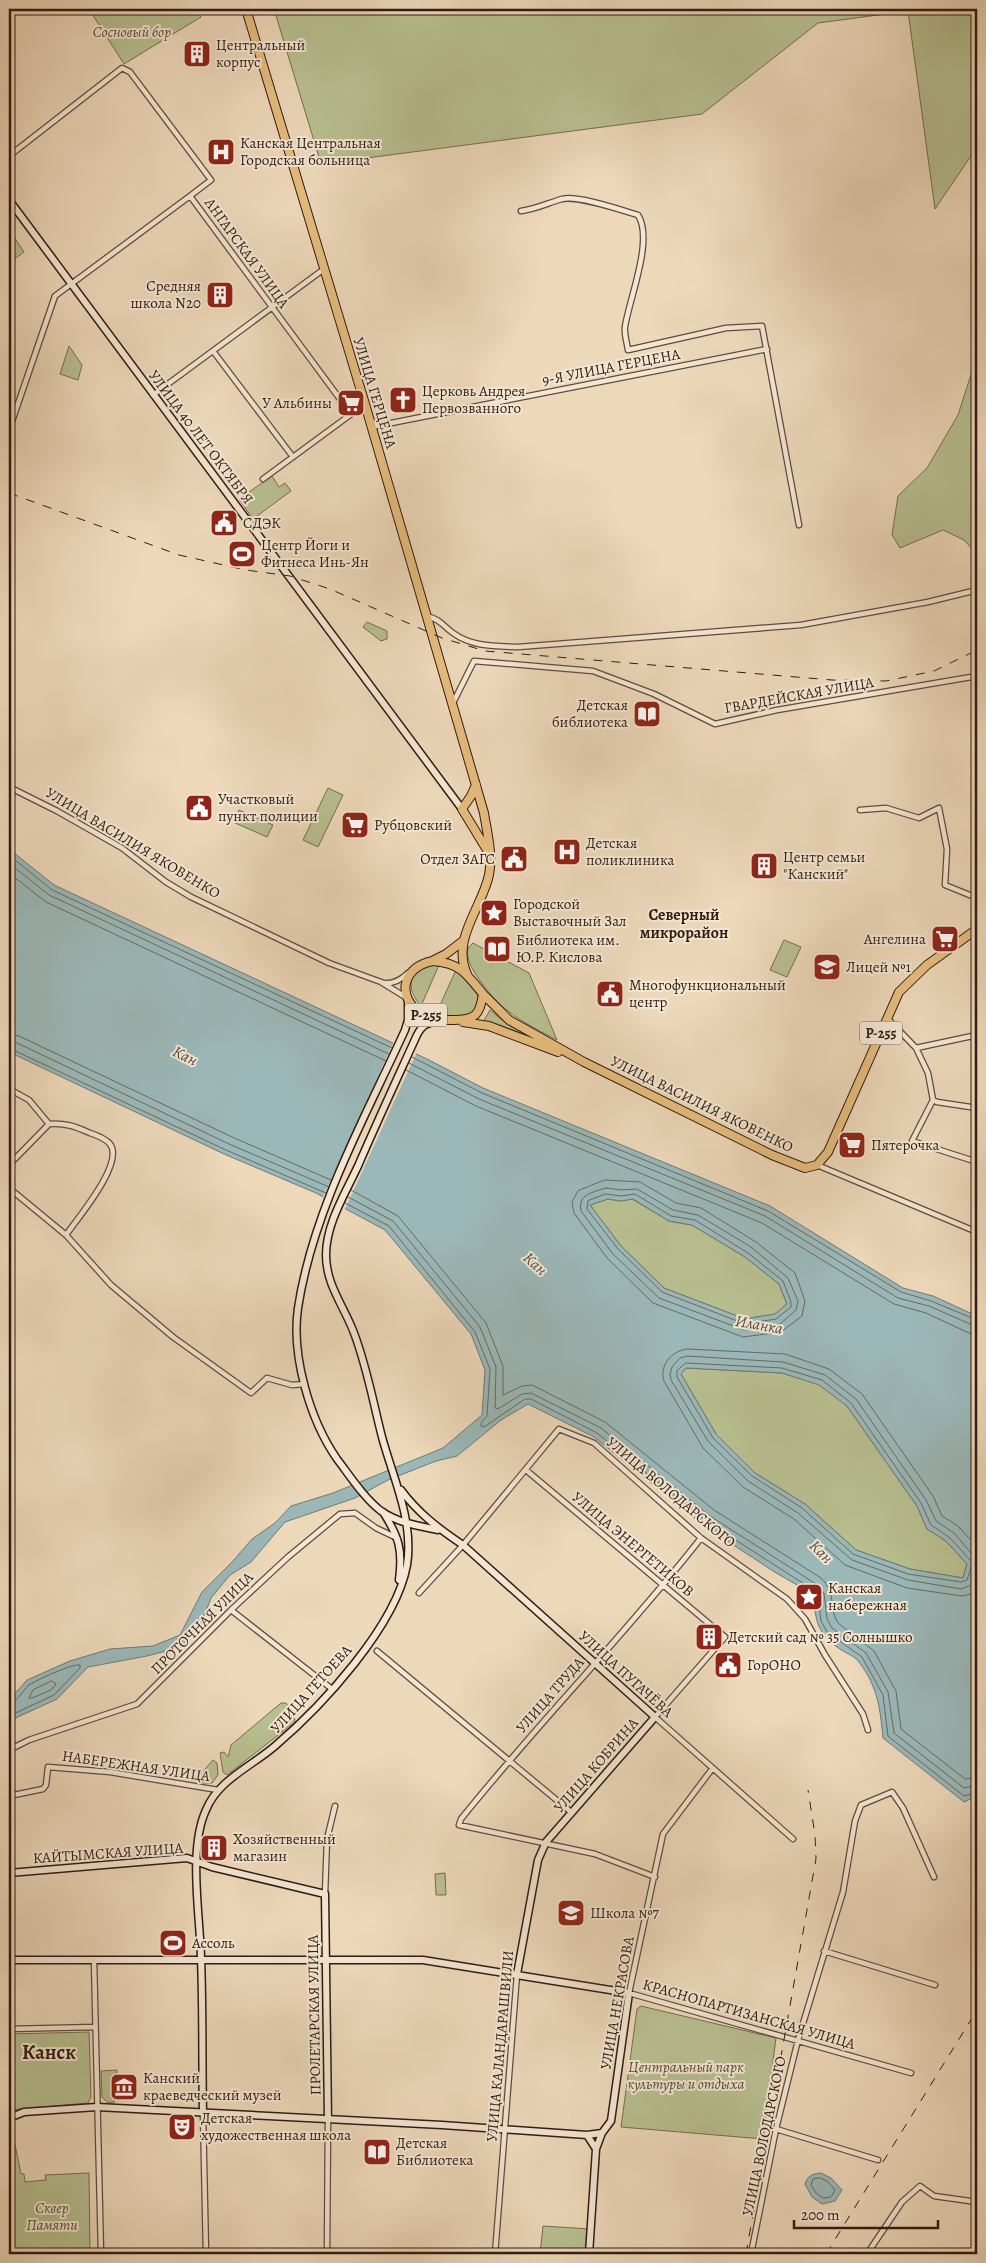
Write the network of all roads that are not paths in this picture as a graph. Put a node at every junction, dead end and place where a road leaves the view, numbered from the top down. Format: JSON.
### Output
{"nodes":[{"id":1,"x":246,"y":9,"type":"edge"},
{"id":2,"x":9,"y":156,"type":"edge"},
{"id":3,"x":190,"y":196,"type":"junction"},
{"id":4,"x":9,"y":200,"type":"edge"},
{"id":5,"x":521,"y":211,"type":"dead end"},
{"id":6,"x":324,"y":269,"type":"junction"},
{"id":7,"x":71,"y":283,"type":"junction"},
{"id":8,"x":272,"y":308,"type":"junction"},
{"id":9,"x":767,"y":349,"type":"junction"},
{"id":10,"x":213,"y":351,"type":"junction"},
{"id":11,"x":153,"y":395,"type":"junction"},
{"id":12,"x":365,"y":404,"type":"junction"},
{"id":13,"x":350,"y":414,"type":"junction"},
{"id":14,"x":371,"y":427,"type":"junction"},
{"id":15,"x":9,"y":430,"type":"edge"},
{"id":16,"x":293,"y":457,"type":"junction"},
{"id":17,"x":263,"y":479,"type":"dead end"},
{"id":18,"x":799,"y":525,"type":"dead end"},
{"id":19,"x":977,"y":590,"type":"edge"},
{"id":20,"x":426,"y":615,"type":"junction"},
{"id":21,"x":977,"y":676,"type":"edge"},
{"id":22,"x":452,"y":705,"type":"junction"},
{"id":23,"x":476,"y":785,"type":"junction"},
{"id":24,"x":9,"y":787,"type":"edge"},
{"id":25,"x":462,"y":809,"type":"junction"},
{"id":26,"x":860,"y":810,"type":"dead end"},
{"id":27,"x":490,"y":858,"type":"junction"},
{"id":28,"x":977,"y":898,"type":"edge"},
{"id":29,"x":977,"y":929,"type":"edge"},
{"id":30,"x":463,"y":941,"type":"junction"},
{"id":31,"x":433,"y":960,"type":"junction"},
{"id":32,"x":411,"y":970,"type":"junction"},
{"id":33,"x":467,"y":974,"type":"junction"},
{"id":34,"x":381,"y":982,"type":"junction"},
{"id":35,"x":483,"y":994,"type":"junction"},
{"id":36,"x":408,"y":998,"type":"junction"},
{"id":37,"x":887,"y":1018,"type":"junction"},
{"id":38,"x":442,"y":1020,"type":"junction"},
{"id":39,"x":453,"y":1020,"type":"junction"},
{"id":40,"x":977,"y":1035,"type":"edge"},
{"id":41,"x":916,"y":1048,"type":"junction"},
{"id":42,"x":584,"y":1062,"type":"junction"},
{"id":43,"x":9,"y":1089,"type":"edge"},
{"id":44,"x":933,"y":1100,"type":"junction"},
{"id":45,"x":977,"y":1108,"type":"edge"},
{"id":46,"x":49,"y":1124,"type":"junction"},
{"id":47,"x":977,"y":1162,"type":"edge"},
{"id":48,"x":9,"y":1165,"type":"edge"},
{"id":49,"x":818,"y":1165,"type":"junction"},
{"id":50,"x":9,"y":1188,"type":"edge"},
{"id":51,"x":977,"y":1232,"type":"edge"},
{"id":52,"x":66,"y":1235,"type":"junction"},
{"id":53,"x":305,"y":1384,"type":"junction"},
{"id":54,"x":526,"y":1470,"type":"junction"},
{"id":55,"x":398,"y":1487,"type":"junction"},
{"id":56,"x":382,"y":1511,"type":"junction"},
{"id":57,"x":407,"y":1523,"type":"junction"},
{"id":58,"x":440,"y":1530,"type":"junction"},
{"id":59,"x":701,"y":1538,"type":"junction"},
{"id":60,"x":398,"y":1539,"type":"junction"},
{"id":61,"x":463,"y":1545,"type":"junction"},
{"id":62,"x":663,"y":1586,"type":"junction"},
{"id":63,"x":419,"y":1593,"type":"dead end"},
{"id":64,"x":397,"y":1598,"type":"junction"},
{"id":65,"x":231,"y":1610,"type":"junction"},
{"id":66,"x":725,"y":1637,"type":"joint"},
{"id":67,"x":377,"y":1651,"type":"dead end"},
{"id":68,"x":594,"y":1663,"type":"junction"},
{"id":69,"x":332,"y":1688,"type":"junction"},
{"id":70,"x":655,"y":1717,"type":"junction"},
{"id":71,"x":868,"y":1730,"type":"dead end"},
{"id":72,"x":9,"y":1750,"type":"edge"},
{"id":73,"x":509,"y":1760,"type":"junction"},
{"id":74,"x":712,"y":1769,"type":"junction"},
{"id":75,"x":218,"y":1790,"type":"junction"},
{"id":76,"x":9,"y":1796,"type":"edge"},
{"id":77,"x":335,"y":1806,"type":"dead end"},
{"id":78,"x":571,"y":1812,"type":"junction"},
{"id":79,"x":793,"y":1839,"type":"dead end"},
{"id":80,"x":546,"y":1842,"type":"junction"},
{"id":81,"x":197,"y":1861,"type":"junction"},
{"id":82,"x":9,"y":1873,"type":"edge"},
{"id":83,"x":654,"y":1877,"type":"junction"},
{"id":84,"x":934,"y":1877,"type":"dead end"},
{"id":85,"x":325,"y":1894,"type":"junction"},
{"id":86,"x":824,"y":1951,"type":"junction"},
{"id":87,"x":9,"y":1960,"type":"edge"},
{"id":88,"x":94,"y":1960,"type":"junction"},
{"id":89,"x":201,"y":1960,"type":"junction"},
{"id":90,"x":325,"y":1960,"type":"junction"},
{"id":91,"x":516,"y":1974,"type":"junction"},
{"id":92,"x":935,"y":1985,"type":"dead end"},
{"id":93,"x":629,"y":1993,"type":"junction"},
{"id":94,"x":95,"y":2027,"type":"junction"},
{"id":95,"x":9,"y":2029,"type":"edge"},
{"id":96,"x":798,"y":2040,"type":"junction"},
{"id":97,"x":911,"y":2073,"type":"dead end"},
{"id":98,"x":97,"y":2107,"type":"junction"},
{"id":99,"x":203,"y":2113,"type":"junction"},
{"id":100,"x":9,"y":2118,"type":"edge"},
{"id":101,"x":328,"y":2120,"type":"junction"},
{"id":102,"x":504,"y":2129,"type":"junction"},
{"id":103,"x":776,"y":2129,"type":"junction"},
{"id":104,"x":602,"y":2133,"type":"junction"},
{"id":105,"x":587,"y":2135,"type":"junction"},
{"id":106,"x":596,"y":2149,"type":"junction"},
{"id":107,"x":878,"y":2160,"type":"dead end"},
{"id":108,"x":977,"y":2202,"type":"edge"},
{"id":109,"x":101,"y":2254,"type":"edge"},
{"id":110,"x":206,"y":2254,"type":"edge"},
{"id":111,"x":327,"y":2254,"type":"edge"},
{"id":112,"x":495,"y":2254,"type":"edge"},
{"id":113,"x":590,"y":2254,"type":"edge"},
{"id":114,"x":751,"y":2254,"type":"edge"},
{"id":115,"x":867,"y":2254,"type":"edge"}],
"edges":[{"from":1,"to":6,"type":"main road","name":"УЛИЦА ГЕРЦЕНА"},
{"from":2,"to":3,"type":"street","name":"АНГАРСКАЯ УЛИЦА"},
{"from":3,"to":7,"type":"street"},
{"from":3,"to":8,"type":"street","name":"АНГАРСКАЯ УЛИЦА"},
{"from":4,"to":7,"type":"main road","name":"УЛИЦА 40 ЛЕТ ОКТЯБРЯ"},
{"from":5,"to":9,"type":"street"},
{"from":6,"to":8,"type":"street"},
{"from":6,"to":12,"type":"main road","name":"УЛИЦА ГЕРЦЕНА"},
{"from":7,"to":11,"type":"main road","name":"УЛИЦА 40 ЛЕТ ОКТЯБРЯ"},
{"from":7,"to":15,"type":"street"},
{"from":8,"to":10,"type":"street"},
{"from":8,"to":13,"type":"street","name":"АНГАРСКАЯ УЛИЦА"},
{"from":9,"to":14,"type":"street","name":"9-Я УЛИЦА ГЕРЦЕНА"},
{"from":9,"to":18,"type":"street"},
{"from":10,"to":11,"type":"street"},
{"from":10,"to":16,"type":"street"},
{"from":11,"to":25,"type":"main road","name":"УЛИЦА 40 ЛЕТ ОКТЯБРЯ"},
{"from":12,"to":13,"type":"street"},
{"from":12,"to":14,"type":"main road","name":"УЛИЦА ГЕРЦЕНА"},
{"from":13,"to":16,"type":"street"},
{"from":14,"to":20,"type":"main road","name":"УЛИЦА ГЕРЦЕНА"},
{"from":16,"to":17,"type":"street"},
{"from":19,"to":20,"type":"street"},
{"from":20,"to":22,"type":"main road","name":"УЛИЦА ГЕРЦЕНА"},
{"from":21,"to":22,"type":"street","name":"ГВАРДЕЙСКАЯ УЛИЦА"},
{"from":22,"to":23,"type":"main road","name":"УЛИЦА ГЕРЦЕНА"},
{"from":23,"to":25,"type":"main road"},
{"from":23,"to":27,"type":"main road","name":"УЛИЦА ГЕРЦЕНА"},
{"from":24,"to":34,"type":"street","name":"УЛИЦА ВАСИЛИЯ ЯКОВЕНКО"},
{"from":25,"to":27,"type":"main road"},
{"from":26,"to":28,"type":"street"},
{"from":27,"to":30,"type":"main road","name":"УЛИЦА ГЕРЦЕНА"},
{"from":29,"to":37,"type":"main road","number":"Р-255"},
{"from":30,"to":31,"type":"main road"},
{"from":30,"to":33,"type":"main road"},
{"from":31,"to":32,"type":"main road"},
{"from":31,"to":33,"type":"main road","number":"Р-255"},
{"from":32,"to":34,"type":"street"},
{"from":32,"to":36,"type":"main road","number":"Р-255"},
{"from":33,"to":35,"type":"main road","number":"Р-255"},
{"from":34,"to":36,"type":"street","name":"УЛИЦА ВАСИЛИЯ ЯКОВЕНКО"},
{"from":35,"to":39,"type":"main road","number":"Р-255"},
{"from":35,"to":42,"type":"main road","name":"УЛИЦА ВАСИЛИЯ ЯКОВЕНКО","number":"Р-255"},
{"from":36,"to":38,"type":"main road","number":"Р-255"},
{"from":36,"to":53,"type":"main road","number":"Р-255"},
{"from":37,"to":41,"type":"street"},
{"from":37,"to":49,"type":"main road","number":"Р-255"},
{"from":38,"to":39,"type":"main road","number":"Р-255"},
{"from":38,"to":55,"type":"main road","number":"Р-255"},
{"from":39,"to":42,"type":"main road","number":"Р-255"},
{"from":40,"to":41,"type":"street"},
{"from":41,"to":44,"type":"street"},
{"from":42,"to":49,"type":"main road","name":"УЛИЦА ВАСИЛИЯ ЯКОВЕНКО","number":"Р-255"},
{"from":43,"to":46,"type":"street"},
{"from":44,"to":45,"type":"street"},
{"from":44,"to":47,"type":"street"},
{"from":46,"to":48,"type":"street"},
{"from":46,"to":52,"type":"street"},
{"from":49,"to":51,"type":"street","name":"УЛИЦА ВАСИЛИЯ ЯКОВЕНКО"},
{"from":50,"to":52,"type":"street"},
{"from":52,"to":53,"type":"street"},
{"from":53,"to":56,"type":"main road","number":"Р-255"},
{"from":54,"to":59,"type":"street","name":"УЛИЦА ВОЛОДАРСКОГО"},
{"from":54,"to":61,"type":"street"},
{"from":54,"to":62,"type":"street","name":"УЛИЦА ЭНЕРГЕТИКОВ"},
{"from":55,"to":57,"type":"main road"},
{"from":55,"to":58,"type":"main road","number":"Р-255"},
{"from":56,"to":57,"type":"main road","number":"Р-255"},
{"from":56,"to":60,"type":"main road"},
{"from":57,"to":58,"type":"main road","number":"Р-255"},
{"from":57,"to":64,"type":"main road"},
{"from":58,"to":61,"type":"main road","name":"УЛИЦА ПУГАЧЁВА","number":"Р-255"},
{"from":59,"to":62,"type":"street","name":"УЛИЦА ТРУДА"},
{"from":59,"to":71,"type":"street","name":"УЛИЦА ВОЛОДАРСКОГО"},
{"from":60,"to":64,"type":"main road"},
{"from":60,"to":65,"type":"street","name":"ПРОТОЧНАЯ УЛИЦА"},
{"from":61,"to":63,"type":"street"},
{"from":61,"to":68,"type":"main road","name":"УЛИЦА ПУГАЧЁВА","number":"Р-255"},
{"from":62,"to":66,"type":"street","name":"УЛИЦА ЭНЕРГЕТИКОВ"},
{"from":62,"to":68,"type":"street","name":"УЛИЦА ТРУДА"},
{"from":64,"to":69,"type":"main road","name":"УЛИЦА ГЕТОЕВА"},
{"from":65,"to":69,"type":"street"},
{"from":65,"to":72,"type":"street","name":"ПРОТОЧНАЯ УЛИЦА"},
{"from":66,"to":70,"type":"street","name":"УЛИЦА КОБРИНА"},
{"from":67,"to":73,"type":"street"},
{"from":68,"to":70,"type":"main road","name":"УЛИЦА ПУГАЧЁВА","number":"Р-255"},
{"from":68,"to":73,"type":"street","name":"УЛИЦА ТРУДА"},
{"from":69,"to":75,"type":"main road","name":"УЛИЦА ГЕТОЕВА"},
{"from":70,"to":74,"type":"street","name":"УЛИЦА ПУГАЧЁВА"},
{"from":70,"to":78,"type":"main road","name":"УЛИЦА КОБРИНА"},
{"from":73,"to":78,"type":"street"},
{"from":73,"to":80,"type":"street","name":"УЛИЦА ТРУДА"},
{"from":74,"to":79,"type":"street","name":"УЛИЦА ПУГАЧЁВА"},
{"from":74,"to":83,"type":"street","name":"УЛИЦА НЕКРАСОВА"},
{"from":75,"to":76,"type":"street","name":"НАБЕРЕЖНАЯ УЛИЦА"},
{"from":75,"to":81,"type":"main road","name":"УЛИЦА ГЕТОЕВА"},
{"from":77,"to":85,"type":"street","name":"ПРОЛЕТАРСКАЯ УЛИЦА"},
{"from":78,"to":80,"type":"main road","name":"УЛИЦА КОБРИНА"},
{"from":80,"to":83,"type":"street"},
{"from":80,"to":91,"type":"main road","name":"УЛИЦА КАЛАНДАРАШВИЛИ"},
{"from":81,"to":82,"type":"main road","name":"КАЙТЫМСКАЯ УЛИЦА"},
{"from":81,"to":85,"type":"main road","name":"КАЙТЫМСКАЯ УЛИЦА"},
{"from":81,"to":89,"type":"main road","name":"УЛИЦА ГЕТОЕВА"},
{"from":83,"to":93,"type":"street","name":"УЛИЦА НЕКРАСОВА"},
{"from":84,"to":86,"type":"street","name":"УЛИЦА ВОЛОДАРСКОГО"},
{"from":85,"to":90,"type":"main road","name":"ПРОЛЕТАРСКАЯ УЛИЦА"},
{"from":86,"to":92,"type":"street"},
{"from":86,"to":96,"type":"street","name":"УЛИЦА ВОЛОДАРСКОГО"},
{"from":87,"to":88,"type":"main road","name":"КРАСНОПАРТИЗАНСКАЯ УЛИЦА"},
{"from":88,"to":89,"type":"main road","name":"КРАСНОПАРТИЗАНСКАЯ УЛИЦА"},
{"from":88,"to":94,"type":"street"},
{"from":89,"to":90,"type":"main road","name":"КРАСНОПАРТИЗАНСКАЯ УЛИЦА"},
{"from":89,"to":99,"type":"main road","name":"УЛИЦА ГЕТОЕВА"},
{"from":90,"to":91,"type":"main road","name":"КРАСНОПАРТИЗАНСКАЯ УЛИЦА"},
{"from":90,"to":101,"type":"main road","name":"ПРОЛЕТАРСКАЯ УЛИЦА"},
{"from":91,"to":93,"type":"main road","name":"КРАСНОПАРТИЗАНСКАЯ УЛИЦА"},
{"from":91,"to":102,"type":"street","name":"УЛИЦА КАЛАНДАРАШВИЛИ"},
{"from":93,"to":96,"type":"street","name":"КРАСНОПАРТИЗАНСКАЯ УЛИЦА"},
{"from":93,"to":104,"type":"main road","name":"УЛИЦА НЕКРАСОВА"},
{"from":94,"to":95,"type":"street"},
{"from":94,"to":98,"type":"street"},
{"from":96,"to":97,"type":"street","name":"КРАСНОПАРТИЗАНСКАЯ УЛИЦА"},
{"from":96,"to":103,"type":"street","name":"УЛИЦА ВОЛОДАРСКОГО"},
{"from":98,"to":99,"type":"main road"},
{"from":98,"to":100,"type":"main road"},
{"from":98,"to":109,"type":"street"},
{"from":99,"to":101,"type":"main road"},
{"from":99,"to":110,"type":"street"},
{"from":101,"to":102,"type":"main road"},
{"from":101,"to":111,"type":"street","name":"ПРОЛЕТАРСКАЯ УЛИЦА"},
{"from":102,"to":105,"type":"main road"},
{"from":102,"to":112,"type":"street","name":"УЛИЦА КАЛАНДАРАШВИЛИ"},
{"from":103,"to":107,"type":"street"},
{"from":103,"to":114,"type":"street","name":"УЛИЦА ВОЛОДАРСКОГО"},
{"from":104,"to":105,"type":"main road"},
{"from":104,"to":106,"type":"main road","name":"УЛИЦА НЕКРАСОВА"},
{"from":105,"to":106,"type":"main road"},
{"from":106,"to":113,"type":"main road","name":"УЛИЦА НЕКРАСОВА"},
{"from":108,"to":115,"type":"street"}]}
